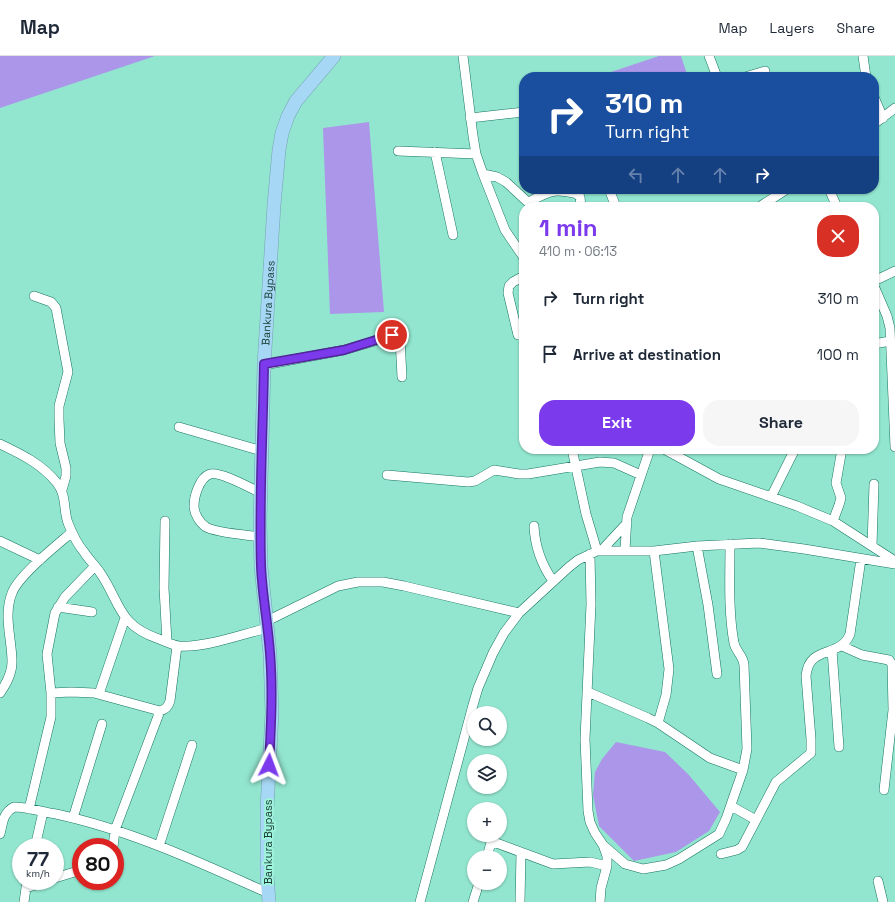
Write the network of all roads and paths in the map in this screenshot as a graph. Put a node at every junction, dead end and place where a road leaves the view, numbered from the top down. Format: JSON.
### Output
{"nodes":[{"id":1,"x":334,"y":56,"type":"edge"},
{"id":2,"x":465,"y":56,"type":"edge"},
{"id":3,"x":709,"y":56,"type":"edge"},
{"id":4,"x":863,"y":56,"type":"edge"},
{"id":5,"x":765,"y":71,"type":"dead end"},
{"id":6,"x":715,"y":72,"type":"edge"},
{"id":7,"x":762,"y":72,"type":"edge"},
{"id":8,"x":865,"y":72,"type":"edge"},
{"id":9,"x":895,"y":108,"type":"edge"},
{"id":10,"x":879,"y":109,"type":"edge"},
{"id":11,"x":519,"y":113,"type":"edge"},
{"id":12,"x":470,"y":118,"type":"junction"},
{"id":13,"x":883,"y":118,"type":"junction"},
{"id":14,"x":879,"y":121,"type":"edge"},
{"id":15,"x":398,"y":151,"type":"dead end"},
{"id":16,"x":435,"y":152,"type":"junction"},
{"id":17,"x":476,"y":154,"type":"junction"},
{"id":18,"x":483,"y":174,"type":"junction"},
{"id":19,"x":519,"y":194,"type":"edge"},
{"id":20,"x":519,"y":194,"type":"edge"},
{"id":21,"x":547,"y":194,"type":"edge"},
{"id":22,"x":769,"y":194,"type":"edge"},
{"id":23,"x":779,"y":194,"type":"edge"},
{"id":24,"x":770,"y":200,"type":"junction"},
{"id":25,"x":528,"y":202,"type":"edge"},
{"id":26,"x":535,"y":202,"type":"edge"},
{"id":27,"x":767,"y":202,"type":"edge"},
{"id":28,"x":453,"y":235,"type":"dead end"},
{"id":29,"x":519,"y":251,"type":"edge"},
{"id":30,"x":895,"y":271,"type":"edge"},
{"id":31,"x":519,"y":279,"type":"edge"},
{"id":32,"x":879,"y":279,"type":"edge"},
{"id":33,"x":34,"y":296,"type":"dead end"},
{"id":34,"x":879,"y":300,"type":"edge"},
{"id":35,"x":518,"y":335,"type":"dead end"},
{"id":36,"x":890,"y":341,"type":"junction"},
{"id":37,"x":879,"y":343,"type":"edge"},
{"id":38,"x":264,"y":364,"type":"junction"},
{"id":39,"x":402,"y":378,"type":"dead end"},
{"id":40,"x":893,"y":386,"type":"edge"},
{"id":41,"x":179,"y":427,"type":"dead end"},
{"id":42,"x":0,"y":444,"type":"edge"},
{"id":43,"x":895,"y":447,"type":"edge"},
{"id":44,"x":262,"y":451,"type":"junction"},
{"id":45,"x":573,"y":454,"type":"edge"},
{"id":46,"x":648,"y":454,"type":"edge"},
{"id":47,"x":673,"y":454,"type":"edge"},
{"id":48,"x":792,"y":454,"type":"edge"},
{"id":49,"x":841,"y":454,"type":"edge"},
{"id":50,"x":576,"y":466,"type":"junction"},
{"id":51,"x":387,"y":475,"type":"dead end"},
{"id":52,"x":641,"y":475,"type":"junction"},
{"id":53,"x":874,"y":484,"type":"dead end"},
{"id":54,"x":62,"y":490,"type":"junction"},
{"id":55,"x":261,"y":493,"type":"junction"},
{"id":56,"x":771,"y":497,"type":"junction"},
{"id":57,"x":165,"y":521,"type":"dead end"},
{"id":58,"x":833,"y":521,"type":"junction"},
{"id":59,"x":627,"y":523,"type":"junction"},
{"id":60,"x":534,"y":526,"type":"dead end"},
{"id":61,"x":72,"y":532,"type":"junction"},
{"id":62,"x":261,"y":537,"type":"junction"},
{"id":63,"x":0,"y":541,"type":"edge"},
{"id":64,"x":730,"y":544,"type":"junction"},
{"id":65,"x":697,"y":546,"type":"junction"},
{"id":66,"x":872,"y":546,"type":"junction"},
{"id":67,"x":624,"y":550,"type":"junction"},
{"id":68,"x":654,"y":551,"type":"junction"},
{"id":69,"x":596,"y":552,"type":"junction"},
{"id":70,"x":861,"y":559,"type":"junction"},
{"id":71,"x":40,"y":560,"type":"junction"},
{"id":72,"x":895,"y":562,"type":"edge"},
{"id":73,"x":95,"y":566,"type":"junction"},
{"id":74,"x":553,"y":581,"type":"junction"},
{"id":75,"x":58,"y":606,"type":"junction"},
{"id":76,"x":92,"y":612,"type":"dead end"},
{"id":77,"x":519,"y":613,"type":"junction"},
{"id":78,"x":126,"y":618,"type":"junction"},
{"id":79,"x":267,"y":625,"type":"junction"},
{"id":80,"x":167,"y":642,"type":"junction"},
{"id":81,"x":177,"y":646,"type":"junction"},
{"id":82,"x":842,"y":646,"type":"junction"},
{"id":83,"x":832,"y":650,"type":"junction"},
{"id":84,"x":717,"y":674,"type":"dead end"},
{"id":85,"x":4,"y":676,"type":"edge"},
{"id":86,"x":588,"y":692,"type":"junction"},
{"id":87,"x":0,"y":693,"type":"edge"},
{"id":88,"x":51,"y":693,"type":"junction"},
{"id":89,"x":99,"y":694,"type":"junction"},
{"id":90,"x":894,"y":710,"type":"edge"},
{"id":91,"x":160,"y":711,"type":"junction"},
{"id":92,"x":658,"y":723,"type":"junction"},
{"id":93,"x":102,"y":724,"type":"dead end"},
{"id":94,"x":192,"y":745,"type":"dead end"},
{"id":95,"x":839,"y":747,"type":"dead end"},
{"id":96,"x":743,"y":770,"type":"junction"},
{"id":97,"x":884,"y":790,"type":"dead end"},
{"id":98,"x":731,"y":806,"type":"junction"},
{"id":99,"x":29,"y":809,"type":"junction"},
{"id":100,"x":43,"y":812,"type":"junction"},
{"id":101,"x":73,"y":818,"type":"junction"},
{"id":102,"x":756,"y":820,"type":"junction"},
{"id":103,"x":115,"y":830,"type":"junction"},
{"id":104,"x":0,"y":834,"type":"edge"},
{"id":105,"x":37,"y":838,"type":"edge"},
{"id":106,"x":114,"y":838,"type":"edge"},
{"id":107,"x":500,"y":842,"type":"edge"},
{"id":108,"x":603,"y":845,"type":"junction"},
{"id":109,"x":159,"y":846,"type":"junction"},
{"id":110,"x":521,"y":852,"type":"junction"},
{"id":111,"x":721,"y":854,"type":"dead end"},
{"id":112,"x":607,"y":866,"type":"junction"},
{"id":113,"x":878,"y":881,"type":"dead end"},
{"id":114,"x":26,"y":890,"type":"edge"},
{"id":115,"x":477,"y":890,"type":"edge"},
{"id":116,"x":268,"y":897,"type":"edge"},
{"id":117,"x":24,"y":902,"type":"edge"},
{"id":118,"x":420,"y":902,"type":"edge"},
{"id":119,"x":473,"y":902,"type":"edge"},
{"id":120,"x":520,"y":902,"type":"edge"},
{"id":121,"x":600,"y":902,"type":"edge"},
{"id":122,"x":883,"y":902,"type":"edge"}],
"edges":[{"from":1,"to":38,"type":"highway","name":"Bankura Bypass"},
{"from":2,"to":12,"type":"street"},
{"from":3,"to":6,"type":"street"},
{"from":4,"to":8,"type":"street"},
{"from":5,"to":7,"type":"street"},
{"from":9,"to":13,"type":"street"},
{"from":10,"to":13,"type":"street"},
{"from":11,"to":12,"type":"street"},
{"from":12,"to":17,"type":"street"},
{"from":13,"to":14,"type":"street"},
{"from":15,"to":16,"type":"street"},
{"from":16,"to":17,"type":"street"},
{"from":16,"to":28,"type":"street"},
{"from":17,"to":18,"type":"street"},
{"from":18,"to":20,"type":"street"},
{"from":18,"to":29,"type":"street"},
{"from":19,"to":25,"type":"street"},
{"from":21,"to":26,"type":"street"},
{"from":22,"to":24,"type":"street"},
{"from":23,"to":24,"type":"street"},
{"from":24,"to":27,"type":"street"},
{"from":30,"to":32,"type":"street"},
{"from":31,"to":35,"type":"street"},
{"from":33,"to":54,"type":"street"},
{"from":34,"to":36,"type":"street"},
{"from":36,"to":37,"type":"street"},
{"from":36,"to":40,"type":"street"},
{"from":38,"to":39,"type":"street"},
{"from":38,"to":44,"type":"highway","name":"Bankura Bypass"},
{"from":40,"to":43,"type":"street"},
{"from":41,"to":44,"type":"street"},
{"from":42,"to":54,"type":"street"},
{"from":44,"to":55,"type":"highway","name":"Bankura Bypass"},
{"from":45,"to":50,"type":"street"},
{"from":46,"to":52,"type":"street"},
{"from":47,"to":56,"type":"street"},
{"from":48,"to":56,"type":"street"},
{"from":49,"to":58,"type":"street"},
{"from":50,"to":51,"type":"street"},
{"from":50,"to":52,"type":"street"},
{"from":50,"to":69,"type":"street"},
{"from":52,"to":59,"type":"street"},
{"from":53,"to":66,"type":"street"},
{"from":54,"to":61,"type":"street"},
{"from":55,"to":62,"type":"highway","name":"Bankura Bypass"},
{"from":55,"to":62,"type":"street"},
{"from":56,"to":58,"type":"street"},
{"from":57,"to":80,"type":"street"},
{"from":58,"to":66,"type":"street"},
{"from":59,"to":67,"type":"street"},
{"from":59,"to":69,"type":"street"},
{"from":60,"to":74,"type":"street"},
{"from":61,"to":71,"type":"street"},
{"from":61,"to":73,"type":"street"},
{"from":62,"to":79,"type":"highway","name":"Bankura Bypass"},
{"from":63,"to":71,"type":"street"},
{"from":64,"to":65,"type":"street"},
{"from":64,"to":70,"type":"street"},
{"from":64,"to":96,"type":"street"},
{"from":65,"to":68,"type":"street"},
{"from":65,"to":84,"type":"street"},
{"from":66,"to":72,"type":"street"},
{"from":67,"to":68,"type":"street"},
{"from":67,"to":69,"type":"street"},
{"from":68,"to":92,"type":"street"},
{"from":69,"to":74,"type":"street"},
{"from":69,"to":86,"type":"street"},
{"from":70,"to":72,"type":"street"},
{"from":70,"to":82,"type":"street"},
{"from":71,"to":85,"type":"street"},
{"from":73,"to":75,"type":"street"},
{"from":73,"to":78,"type":"street"},
{"from":74,"to":77,"type":"street"},
{"from":75,"to":76,"type":"street"},
{"from":75,"to":88,"type":"street"},
{"from":77,"to":79,"type":"street"},
{"from":77,"to":118,"type":"street"},
{"from":78,"to":80,"type":"street"},
{"from":78,"to":89,"type":"street"},
{"from":79,"to":81,"type":"street"},
{"from":79,"to":116,"type":"highway","name":"Bankura Bypass"},
{"from":80,"to":81,"type":"street"},
{"from":81,"to":91,"type":"street"},
{"from":82,"to":83,"type":"street"},
{"from":82,"to":90,"type":"street"},
{"from":83,"to":95,"type":"street"},
{"from":83,"to":102,"type":"street"},
{"from":85,"to":87,"type":"street"},
{"from":86,"to":92,"type":"street"},
{"from":86,"to":108,"type":"street"},
{"from":88,"to":89,"type":"street"},
{"from":88,"to":99,"type":"street"},
{"from":89,"to":91,"type":"street"},
{"from":90,"to":97,"type":"street"},
{"from":91,"to":103,"type":"street"},
{"from":92,"to":96,"type":"street"},
{"from":93,"to":101,"type":"street"},
{"from":94,"to":109,"type":"street"},
{"from":96,"to":98,"type":"street"},
{"from":98,"to":102,"type":"street"},
{"from":98,"to":108,"type":"street"},
{"from":99,"to":100,"type":"street"},
{"from":99,"to":104,"type":"street"},
{"from":100,"to":101,"type":"street"},
{"from":100,"to":105,"type":"street"},
{"from":101,"to":103,"type":"street"},
{"from":102,"to":111,"type":"street"},
{"from":103,"to":106,"type":"street"},
{"from":103,"to":109,"type":"street"},
{"from":107,"to":110,"type":"street"},
{"from":108,"to":112,"type":"street"},
{"from":109,"to":116,"type":"street"},
{"from":110,"to":112,"type":"street"},
{"from":110,"to":120,"type":"street"},
{"from":112,"to":121,"type":"street"},
{"from":113,"to":122,"type":"street"},
{"from":114,"to":117,"type":"street"},
{"from":115,"to":119,"type":"street"}]}
